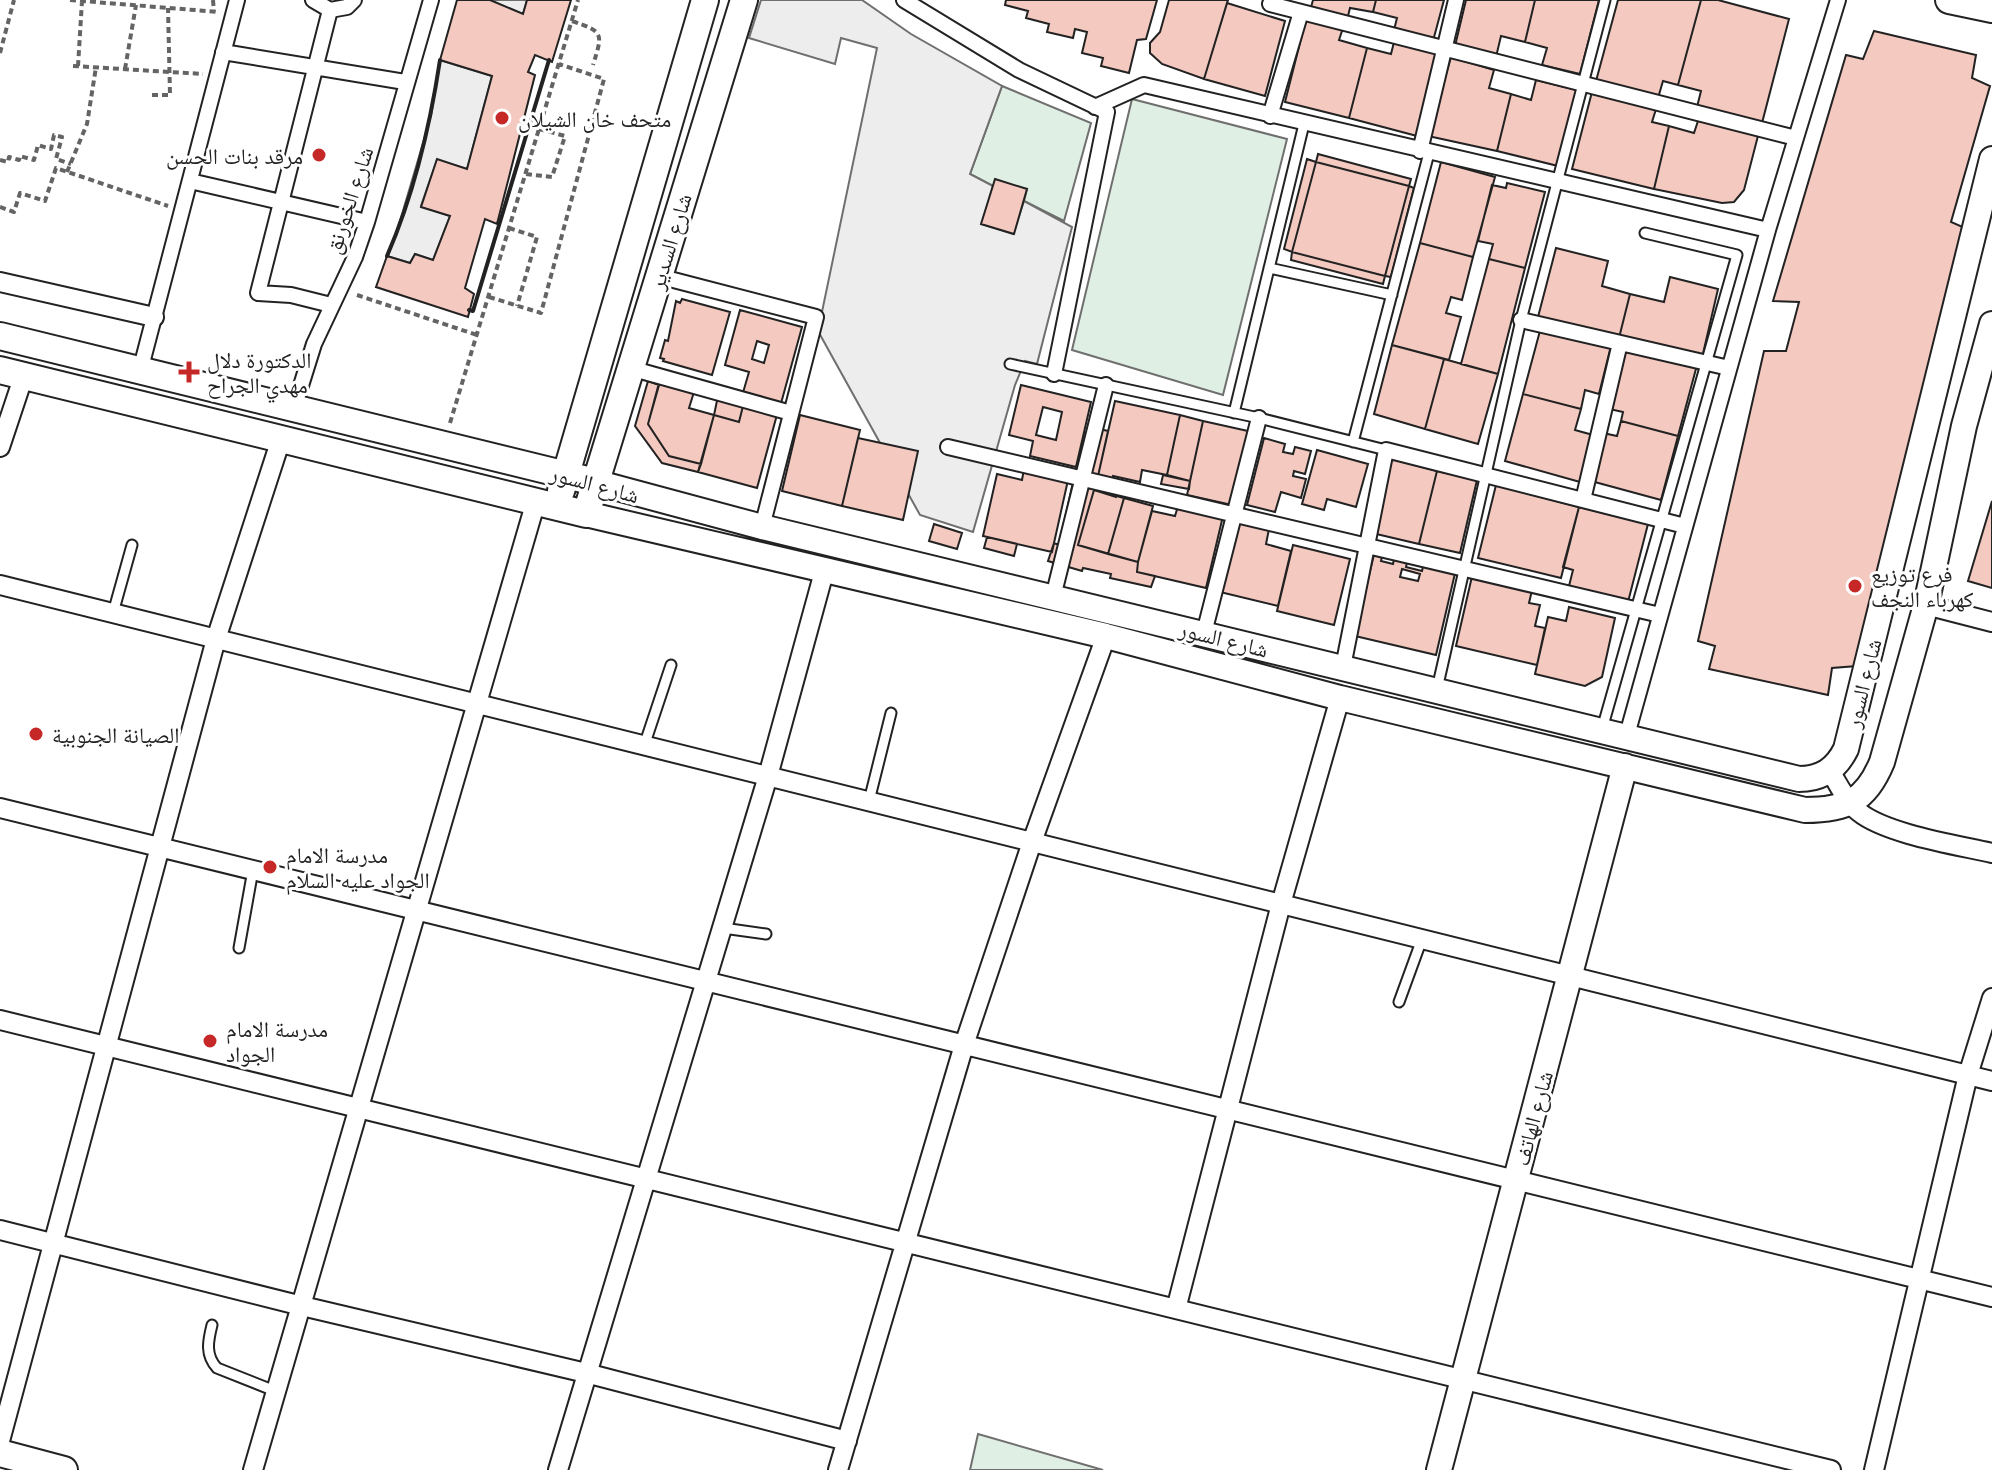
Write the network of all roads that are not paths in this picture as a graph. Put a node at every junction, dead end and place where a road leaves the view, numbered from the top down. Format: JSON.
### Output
{"nodes":[{"id":1,"x":313,"y":0,"type":"edge"},
{"id":2,"x":354,"y":0,"type":"edge"},
{"id":3,"x":431,"y":0,"type":"edge"},
{"id":4,"x":705,"y":0,"type":"edge"},
{"id":5,"x":744,"y":0,"type":"edge"},
{"id":6,"x":904,"y":0,"type":"edge"},
{"id":7,"x":1456,"y":0,"type":"edge"},
{"id":8,"x":1605,"y":0,"type":"edge"},
{"id":9,"x":1838,"y":0,"type":"edge"},
{"id":10,"x":1949,"y":0,"type":"edge"},
{"id":11,"x":1270,"y":4,"type":"dead end"},
{"id":12,"x":235,"y":7,"type":"edge"},
{"id":13,"x":1992,"y":9,"type":"edge"},
{"id":14,"x":330,"y":10,"type":"junction"},
{"id":15,"x":1301,"y":12,"type":"junction"},
{"id":16,"x":1444,"y":49,"type":"junction"},
{"id":17,"x":223,"y":52,"type":"junction"},
{"id":18,"x":315,"y":68,"type":"junction"},
{"id":19,"x":405,"y":82,"type":"junction"},
{"id":20,"x":1583,"y":84,"type":"junction"},
{"id":21,"x":1095,"y":107,"type":"junction"},
{"id":22,"x":1270,"y":116,"type":"junction"},
{"id":23,"x":671,"y":118,"type":"junction"},
{"id":24,"x":1304,"y":124,"type":"junction"},
{"id":25,"x":704,"y":127,"type":"junction"},
{"id":26,"x":1796,"y":138,"type":"junction"},
{"id":27,"x":1425,"y":152,"type":"junction"},
{"id":28,"x":1992,"y":159,"type":"edge"},
{"id":29,"x":190,"y":181,"type":"junction"},
{"id":30,"x":1557,"y":182,"type":"junction"},
{"id":31,"x":281,"y":201,"type":"junction"},
{"id":32,"x":367,"y":222,"type":"junction"},
{"id":33,"x":1768,"y":230,"type":"junction"},
{"id":34,"x":1645,"y":233,"type":"dead end"},
{"id":35,"x":1269,"y":268,"type":"junction"},
{"id":36,"x":658,"y":276,"type":"junction"},
{"id":37,"x":0,"y":282,"type":"edge"},
{"id":38,"x":1392,"y":295,"type":"junction"},
{"id":39,"x":331,"y":305,"type":"junction"},
{"id":40,"x":154,"y":317,"type":"junction"},
{"id":41,"x":1521,"y":320,"type":"junction"},
{"id":42,"x":1992,"y":324,"type":"edge"},
{"id":43,"x":0,"y":336,"type":"edge"},
{"id":44,"x":1620,"y":343,"type":"junction"},
{"id":45,"x":1708,"y":363,"type":"junction"},
{"id":46,"x":1010,"y":364,"type":"dead end"},
{"id":47,"x":630,"y":368,"type":"junction"},
{"id":48,"x":1729,"y":368,"type":"junction"},
{"id":49,"x":140,"y":371,"type":"junction"},
{"id":50,"x":12,"y":372,"type":"edge"},
{"id":51,"x":1054,"y":374,"type":"junction"},
{"id":52,"x":1106,"y":385,"type":"junction"},
{"id":53,"x":294,"y":408,"type":"junction"},
{"id":54,"x":791,"y":413,"type":"junction"},
{"id":55,"x":1234,"y":413,"type":"junction"},
{"id":56,"x":1259,"y":418,"type":"junction"},
{"id":57,"x":281,"y":439,"type":"junction"},
{"id":58,"x":1353,"y":442,"type":"junction"},
{"id":59,"x":0,"y":447,"type":"edge"},
{"id":60,"x":948,"y":447,"type":"dead end"},
{"id":61,"x":1386,"y":450,"type":"junction"},
{"id":62,"x":565,"y":474,"type":"junction"},
{"id":63,"x":1485,"y":475,"type":"junction"},
{"id":64,"x":1082,"y":480,"type":"junction"},
{"id":65,"x":595,"y":482,"type":"junction"},
{"id":66,"x":1583,"y":500,"type":"junction"},
{"id":67,"x":546,"y":504,"type":"junction"},
{"id":68,"x":586,"y":514,"type":"junction"},
{"id":69,"x":713,"y":515,"type":"junction"},
{"id":70,"x":1234,"y":515,"type":"junction"},
{"id":71,"x":1661,"y":520,"type":"junction"},
{"id":72,"x":1685,"y":526,"type":"junction"},
{"id":73,"x":762,"y":527,"type":"junction"},
{"id":74,"x":707,"y":543,"type":"junction"},
{"id":75,"x":132,"y":545,"type":"dead end"},
{"id":76,"x":1367,"y":547,"type":"junction"},
{"id":77,"x":1464,"y":569,"type":"junction"},
{"id":78,"x":824,"y":572,"type":"junction"},
{"id":79,"x":0,"y":585,"type":"edge"},
{"id":80,"x":1053,"y":597,"type":"junction"},
{"id":81,"x":1926,"y":605,"type":"junction"},
{"id":82,"x":1635,"y":609,"type":"junction"},
{"id":83,"x":113,"y":613,"type":"junction"},
{"id":84,"x":1660,"y":615,"type":"junction"},
{"id":85,"x":1992,"y":622,"type":"edge"},
{"id":86,"x":1204,"y":633,"type":"junction"},
{"id":87,"x":1106,"y":636,"type":"junction"},
{"id":88,"x":216,"y":639,"type":"junction"},
{"id":89,"x":671,"y":665,"type":"dead end"},
{"id":90,"x":1343,"y":667,"type":"junction"},
{"id":91,"x":1437,"y":689,"type":"junction"},
{"id":92,"x":1340,"y":698,"type":"junction"},
{"id":93,"x":478,"y":704,"type":"junction"},
{"id":94,"x":891,"y":713,"type":"dead end"},
{"id":95,"x":1602,"y":729,"type":"junction"},
{"id":96,"x":1627,"y":735,"type":"junction"},
{"id":97,"x":644,"y":746,"type":"junction"},
{"id":98,"x":1625,"y":766,"type":"junction"},
{"id":99,"x":1830,"y":771,"type":"junction"},
{"id":100,"x":768,"y":776,"type":"junction"},
{"id":101,"x":869,"y":801,"type":"junction"},
{"id":102,"x":1850,"y":804,"type":"junction"},
{"id":103,"x":0,"y":808,"type":"edge"},
{"id":104,"x":1032,"y":842,"type":"junction"},
{"id":105,"x":160,"y":847,"type":"junction"},
{"id":106,"x":1992,"y":853,"type":"edge"},
{"id":107,"x":253,"y":870,"type":"junction"},
{"id":108,"x":1281,"y":904,"type":"junction"},
{"id":109,"x":418,"y":910,"type":"junction"},
{"id":110,"x":723,"y":928,"type":"junction"},
{"id":111,"x":766,"y":934,"type":"dead end"},
{"id":112,"x":1422,"y":939,"type":"junction"},
{"id":113,"x":239,"y":948,"type":"dead end"},
{"id":114,"x":1570,"y":976,"type":"junction"},
{"id":115,"x":705,"y":981,"type":"junction"},
{"id":116,"x":1992,"y":998,"type":"edge"},
{"id":117,"x":1399,"y":1002,"type":"dead end"},
{"id":118,"x":0,"y":1020,"type":"edge"},
{"id":119,"x":964,"y":1045,"type":"junction"},
{"id":120,"x":106,"y":1046,"type":"junction"},
{"id":121,"x":1968,"y":1075,"type":"junction"},
{"id":122,"x":1992,"y":1081,"type":"edge"},
{"id":123,"x":360,"y":1109,"type":"junction"},
{"id":124,"x":1228,"y":1109,"type":"junction"},
{"id":125,"x":645,"y":1179,"type":"junction"},
{"id":126,"x":1515,"y":1180,"type":"junction"},
{"id":127,"x":0,"y":1230,"type":"edge"},
{"id":128,"x":53,"y":1241,"type":"junction"},
{"id":129,"x":907,"y":1243,"type":"junction"},
{"id":130,"x":1920,"y":1279,"type":"junction"},
{"id":131,"x":1992,"y":1297,"type":"edge"},
{"id":132,"x":302,"y":1306,"type":"junction"},
{"id":133,"x":1176,"y":1309,"type":"junction"},
{"id":134,"x":212,"y":1325,"type":"dead end"},
{"id":135,"x":586,"y":1373,"type":"junction"},
{"id":136,"x":1463,"y":1380,"type":"junction"},
{"id":137,"x":275,"y":1391,"type":"junction"},
{"id":138,"x":0,"y":1441,"type":"edge"},
{"id":139,"x":847,"y":1441,"type":"junction"},
{"id":140,"x":0,"y":1453,"type":"edge"},
{"id":141,"x":64,"y":1470,"type":"edge"},
{"id":142,"x":253,"y":1470,"type":"edge"},
{"id":143,"x":558,"y":1470,"type":"edge"},
{"id":144,"x":838,"y":1470,"type":"edge"},
{"id":145,"x":1439,"y":1470,"type":"edge"},
{"id":146,"x":1831,"y":1470,"type":"edge"},
{"id":147,"x":1874,"y":1470,"type":"edge"}],
"edges":[{"from":1,"to":14,"type":"street"},
{"from":2,"to":14,"type":"street"},
{"from":3,"to":19,"type":"street","name":"شارع الخورنق"},
{"from":4,"to":23,"type":"main road","name":"شارع السدير"},
{"from":5,"to":25,"type":"main road","name":"شارع السدير"},
{"from":6,"to":21,"type":"street"},
{"from":7,"to":16,"type":"street"},
{"from":8,"to":20,"type":"lane"},
{"from":9,"to":26,"type":"street"},
{"from":10,"to":13,"type":"main road"},
{"from":11,"to":15,"type":"street"},
{"from":12,"to":17,"type":"street"},
{"from":14,"to":18,"type":"street"},
{"from":15,"to":16,"type":"street"},
{"from":15,"to":22,"type":"street"},
{"from":16,"to":20,"type":"street"},
{"from":16,"to":27,"type":"street"},
{"from":17,"to":18,"type":"street"},
{"from":17,"to":29,"type":"street"},
{"from":18,"to":19,"type":"street"},
{"from":18,"to":31,"type":"street"},
{"from":19,"to":32,"type":"street","name":"شارع الخورنق"},
{"from":20,"to":26,"type":"street"},
{"from":20,"to":30,"type":"lane"},
{"from":21,"to":22,"type":"street"},
{"from":21,"to":51,"type":"street"},
{"from":22,"to":24,"type":"street"},
{"from":23,"to":25,"type":"main road"},
{"from":23,"to":62,"type":"main road","name":"شارع السدير"},
{"from":24,"to":27,"type":"street"},
{"from":24,"to":35,"type":"lane"},
{"from":25,"to":36,"type":"main road","name":"شارع السدير"},
{"from":26,"to":33,"type":"street"},
{"from":27,"to":30,"type":"street"},
{"from":27,"to":38,"type":"lane"},
{"from":28,"to":99,"type":"street","name":"شارع السور"},
{"from":29,"to":31,"type":"street"},
{"from":29,"to":40,"type":"street"},
{"from":30,"to":33,"type":"street"},
{"from":30,"to":41,"type":"lane"},
{"from":31,"to":32,"type":"street"},
{"from":31,"to":39,"type":"street"},
{"from":32,"to":39,"type":"street","name":"شارع الخورنق"},
{"from":33,"to":48,"type":"street"},
{"from":34,"to":45,"type":"lane"},
{"from":35,"to":38,"type":"lane"},
{"from":35,"to":55,"type":"lane"},
{"from":36,"to":47,"type":"main road","name":"شارع السدير"},
{"from":36,"to":54,"type":"street"},
{"from":37,"to":40,"type":"street"},
{"from":38,"to":58,"type":"lane"},
{"from":39,"to":53,"type":"street","name":"شارع الخورنق"},
{"from":40,"to":49,"type":"street"},
{"from":41,"to":44,"type":"street"},
{"from":41,"to":63,"type":"lane"},
{"from":42,"to":81,"type":"street","name":"شارع السور"},
{"from":43,"to":49,"type":"main road","name":"شارع السور"},
{"from":44,"to":45,"type":"street"},
{"from":44,"to":66,"type":"street"},
{"from":45,"to":48,"type":"street"},
{"from":45,"to":71,"type":"lane"},
{"from":46,"to":51,"type":"lane"},
{"from":47,"to":54,"type":"street"},
{"from":47,"to":65,"type":"main road","name":"شارع السدير"},
{"from":48,"to":72,"type":"street"},
{"from":49,"to":53,"type":"main road","name":"شارع السور"},
{"from":50,"to":57,"type":"main road","name":"شارع السور"},
{"from":50,"to":59,"type":"street"},
{"from":51,"to":52,"type":"lane"},
{"from":52,"to":55,"type":"lane"},
{"from":52,"to":64,"type":"street"},
{"from":53,"to":62,"type":"main road","name":"شارع السور"},
{"from":54,"to":73,"type":"street"},
{"from":55,"to":56,"type":"lane"},
{"from":56,"to":58,"type":"lane"},
{"from":56,"to":70,"type":"street"},
{"from":57,"to":67,"type":"main road","name":"شارع السور"},
{"from":57,"to":88,"type":"street"},
{"from":58,"to":61,"type":"lane"},
{"from":60,"to":64,"type":"street"},
{"from":61,"to":63,"type":"street"},
{"from":61,"to":76,"type":"street"},
{"from":62,"to":65,"type":"main road","name":"شارع السور"},
{"from":62,"to":67,"type":"main road","name":"شارع السدير"},
{"from":63,"to":66,"type":"street"},
{"from":63,"to":77,"type":"lane"},
{"from":64,"to":70,"type":"street"},
{"from":64,"to":80,"type":"street"},
{"from":65,"to":68,"type":"main road","name":"شارع السدير"},
{"from":65,"to":69,"type":"street","name":"شارع السور"},
{"from":66,"to":71,"type":"street"},
{"from":67,"to":68,"type":"main road","name":"شارع السور"},
{"from":67,"to":93,"type":"street"},
{"from":68,"to":74,"type":"street","name":"شارع السور"},
{"from":69,"to":73,"type":"street","name":"شارع السور"},
{"from":69,"to":74,"type":"street"},
{"from":70,"to":76,"type":"street"},
{"from":70,"to":86,"type":"street"},
{"from":71,"to":72,"type":"street"},
{"from":71,"to":82,"type":"lane"},
{"from":72,"to":84,"type":"street"},
{"from":73,"to":80,"type":"street","name":"شارع السور"},
{"from":74,"to":78,"type":"street","name":"شارع السور"},
{"from":75,"to":83,"type":"lane"},
{"from":76,"to":77,"type":"street"},
{"from":76,"to":90,"type":"street"},
{"from":77,"to":82,"type":"street"},
{"from":77,"to":91,"type":"lane"},
{"from":78,"to":87,"type":"street","name":"شارع السور"},
{"from":78,"to":100,"type":"street"},
{"from":79,"to":83,"type":"street"},
{"from":80,"to":86,"type":"street","name":"شارع السور"},
{"from":81,"to":85,"type":"street"},
{"from":81,"to":102,"type":"street","name":"شارع السور"},
{"from":82,"to":84,"type":"street"},
{"from":82,"to":95,"type":"lane"},
{"from":83,"to":88,"type":"street"},
{"from":84,"to":96,"type":"street"},
{"from":86,"to":90,"type":"street","name":"شارع السور"},
{"from":87,"to":92,"type":"street","name":"شارع السور"},
{"from":87,"to":104,"type":"street"},
{"from":88,"to":93,"type":"street"},
{"from":88,"to":105,"type":"street"},
{"from":89,"to":97,"type":"lane"},
{"from":90,"to":91,"type":"street","name":"شارع السور"},
{"from":91,"to":95,"type":"street","name":"شارع السور"},
{"from":92,"to":98,"type":"street","name":"شارع السور"},
{"from":92,"to":108,"type":"street"},
{"from":93,"to":97,"type":"street"},
{"from":93,"to":109,"type":"street"},
{"from":94,"to":101,"type":"lane"},
{"from":95,"to":96,"type":"street","name":"شارع السور"},
{"from":96,"to":98,"type":"street"},
{"from":96,"to":99,"type":"street","name":"شارع السور"},
{"from":97,"to":100,"type":"street"},
{"from":98,"to":102,"type":"street","name":"شارع السور"},
{"from":98,"to":114,"type":"street","name":"شارع الهاتف"},
{"from":99,"to":102,"type":"street"},
{"from":100,"to":101,"type":"street"},
{"from":100,"to":110,"type":"street"},
{"from":101,"to":104,"type":"street"},
{"from":102,"to":106,"type":"street"},
{"from":103,"to":105,"type":"street"},
{"from":104,"to":108,"type":"street"},
{"from":104,"to":119,"type":"street"},
{"from":105,"to":107,"type":"street"},
{"from":105,"to":120,"type":"street"},
{"from":107,"to":109,"type":"street"},
{"from":107,"to":113,"type":"lane"},
{"from":108,"to":112,"type":"street"},
{"from":108,"to":124,"type":"street"},
{"from":109,"to":115,"type":"street"},
{"from":109,"to":123,"type":"street"},
{"from":110,"to":111,"type":"lane"},
{"from":110,"to":115,"type":"street"},
{"from":112,"to":114,"type":"street"},
{"from":112,"to":117,"type":"lane"},
{"from":114,"to":121,"type":"street"},
{"from":114,"to":126,"type":"street","name":"شارع الهاتف"},
{"from":115,"to":119,"type":"street"},
{"from":115,"to":125,"type":"street"},
{"from":116,"to":121,"type":"street"},
{"from":118,"to":120,"type":"street"},
{"from":119,"to":124,"type":"street"},
{"from":119,"to":129,"type":"street"},
{"from":120,"to":123,"type":"street"},
{"from":120,"to":128,"type":"street"},
{"from":121,"to":122,"type":"street"},
{"from":121,"to":130,"type":"street"},
{"from":123,"to":125,"type":"street"},
{"from":123,"to":132,"type":"street"},
{"from":124,"to":126,"type":"street"},
{"from":124,"to":133,"type":"street"},
{"from":125,"to":129,"type":"street"},
{"from":125,"to":135,"type":"street"},
{"from":126,"to":130,"type":"street"},
{"from":126,"to":136,"type":"street","name":"شارع الهاتف"},
{"from":127,"to":128,"type":"street"},
{"from":128,"to":132,"type":"street"},
{"from":128,"to":138,"type":"street"},
{"from":129,"to":133,"type":"street"},
{"from":129,"to":139,"type":"street"},
{"from":130,"to":131,"type":"street"},
{"from":130,"to":147,"type":"street"},
{"from":132,"to":135,"type":"street"},
{"from":132,"to":137,"type":"street"},
{"from":133,"to":136,"type":"street"},
{"from":134,"to":137,"type":"lane"},
{"from":135,"to":139,"type":"street"},
{"from":135,"to":143,"type":"street"},
{"from":136,"to":145,"type":"street","name":"شارع الهاتف"},
{"from":136,"to":146,"type":"street"},
{"from":137,"to":142,"type":"street"},
{"from":139,"to":144,"type":"street"},
{"from":140,"to":141,"type":"main road"}]}
